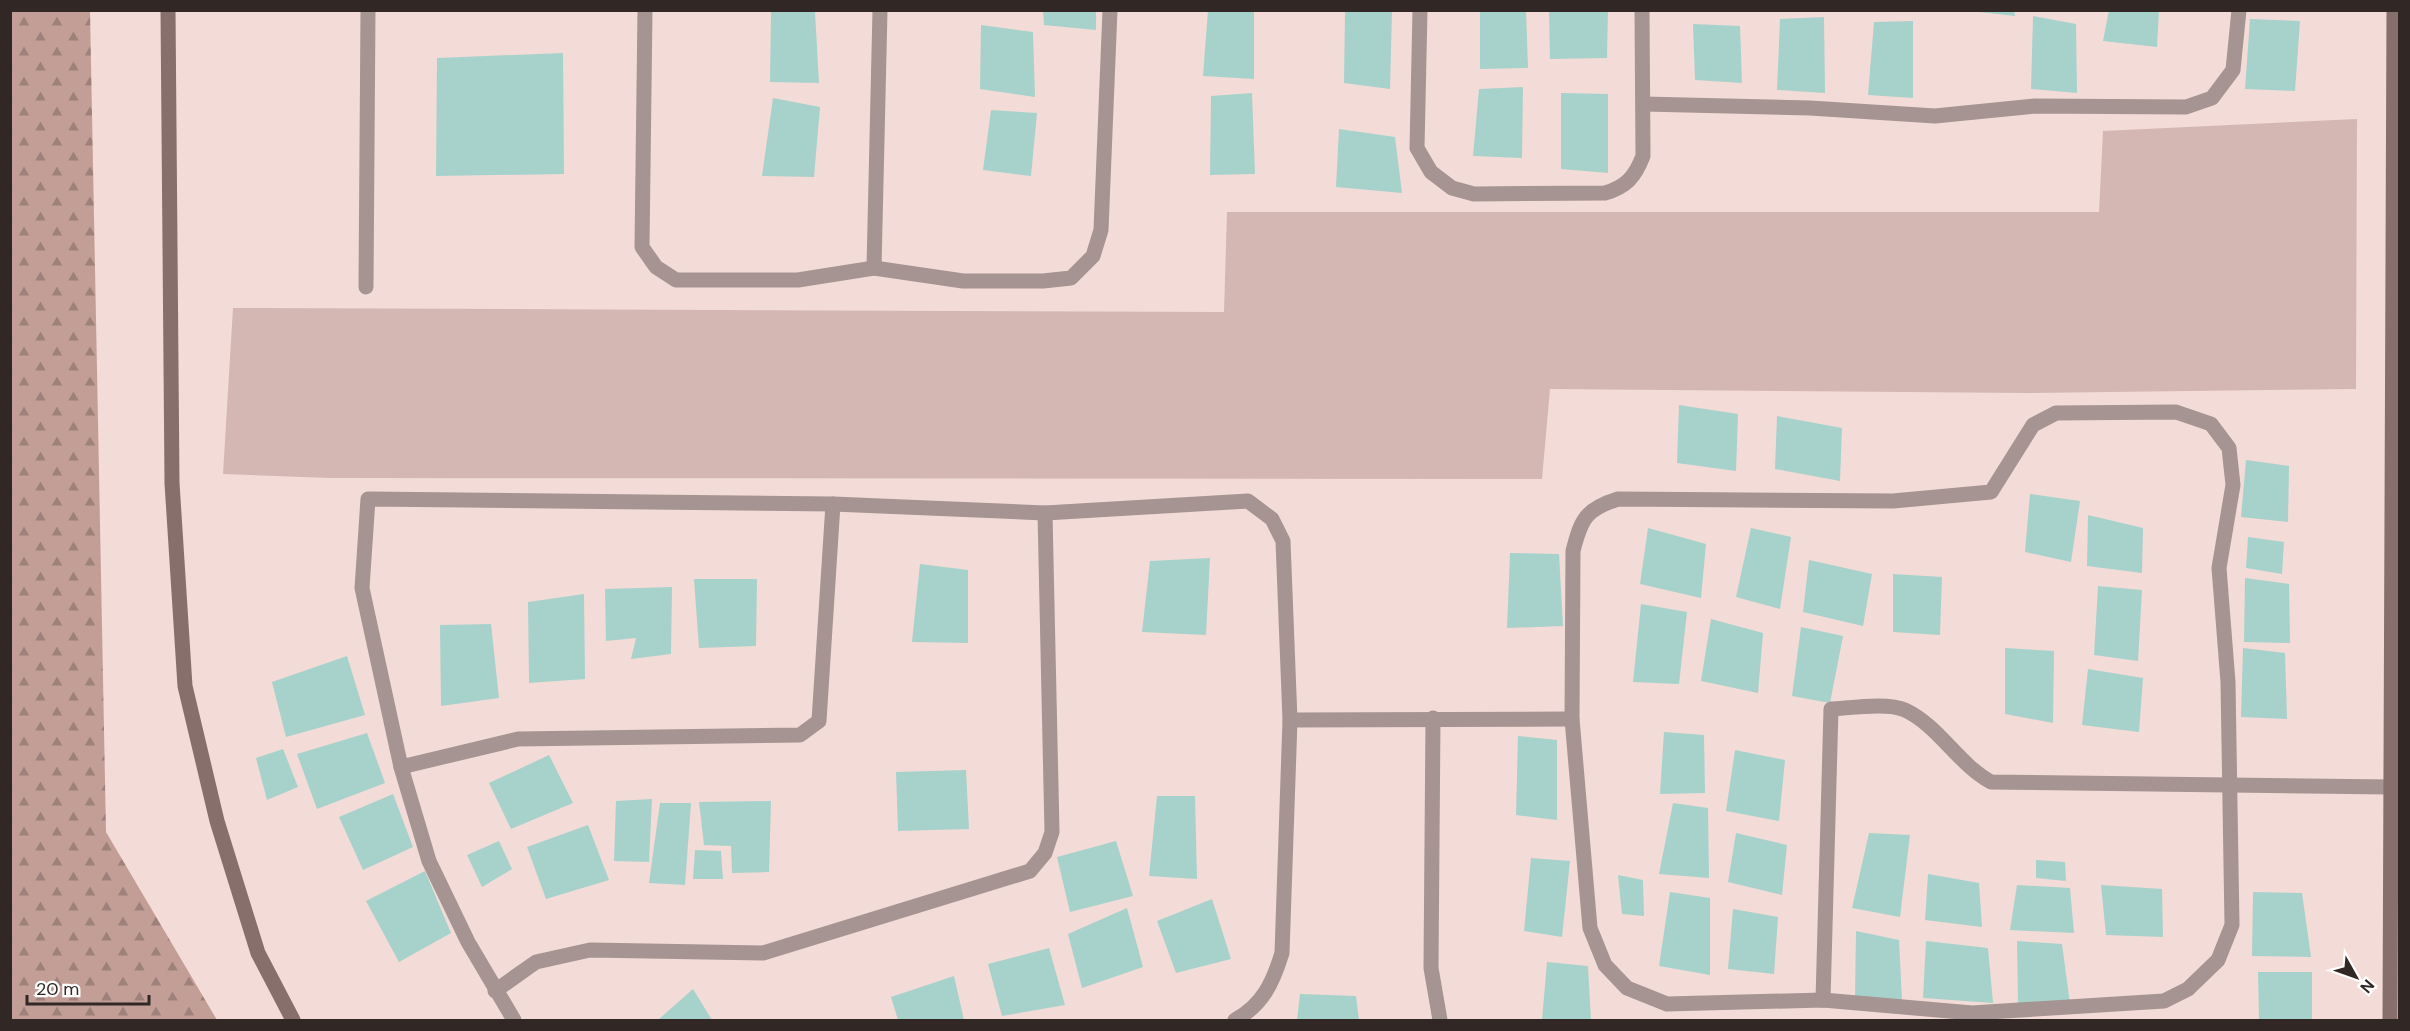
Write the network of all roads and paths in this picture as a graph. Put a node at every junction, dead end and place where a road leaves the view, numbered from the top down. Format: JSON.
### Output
{"nodes":[{"id":1,"x":168,"y":10,"type":"edge"},
{"id":2,"x":368,"y":10,"type":"edge"},
{"id":3,"x":645,"y":10,"type":"edge"},
{"id":4,"x":880,"y":10,"type":"edge"},
{"id":5,"x":1110,"y":10,"type":"edge"},
{"id":6,"x":1420,"y":10,"type":"edge"},
{"id":7,"x":1642,"y":10,"type":"edge"},
{"id":8,"x":2239,"y":10,"type":"edge"},
{"id":9,"x":2394,"y":10,"type":"edge"},
{"id":10,"x":1644,"y":104,"type":"junction"},
{"id":11,"x":874,"y":268,"type":"junction"},
{"id":12,"x":366,"y":286,"type":"dead end"},
{"id":13,"x":833,"y":504,"type":"junction"},
{"id":14,"x":1045,"y":513,"type":"junction"},
{"id":15,"x":1433,"y":718,"type":"junction"},
{"id":16,"x":1572,"y":719,"type":"junction"},
{"id":17,"x":1290,"y":720,"type":"junction"},
{"id":18,"x":401,"y":766,"type":"junction"},
{"id":19,"x":2231,"y":786,"type":"junction"},
{"id":20,"x":2391,"y":787,"type":"junction"},
{"id":21,"x":495,"y":991,"type":"junction"},
{"id":22,"x":1823,"y":1000,"type":"junction"},
{"id":23,"x":293,"y":1020,"type":"edge"},
{"id":24,"x":514,"y":1020,"type":"edge"},
{"id":25,"x":1235,"y":1020,"type":"edge"},
{"id":26,"x":1440,"y":1020,"type":"edge"},
{"id":27,"x":2390,"y":1020,"type":"edge"}],
"edges":[{"from":1,"to":23,"type":"street"},
{"from":2,"to":12,"type":"street"},
{"from":3,"to":11,"type":"street"},
{"from":4,"to":11,"type":"street"},
{"from":5,"to":11,"type":"street"},
{"from":6,"to":10,"type":"street"},
{"from":7,"to":10,"type":"street"},
{"from":8,"to":10,"type":"street"},
{"from":9,"to":20,"type":"street"},
{"from":13,"to":14,"type":"street"},
{"from":13,"to":18,"type":"street"},
{"from":13,"to":18,"type":"street"},
{"from":14,"to":17,"type":"street"},
{"from":14,"to":21,"type":"street"},
{"from":15,"to":16,"type":"street"},
{"from":15,"to":17,"type":"street"},
{"from":15,"to":26,"type":"street"},
{"from":16,"to":19,"type":"street"},
{"from":16,"to":22,"type":"street"},
{"from":17,"to":25,"type":"street"},
{"from":18,"to":21,"type":"street"},
{"from":19,"to":20,"type":"street"},
{"from":19,"to":22,"type":"street"},
{"from":19,"to":22,"type":"street"},
{"from":20,"to":27,"type":"street"},
{"from":21,"to":24,"type":"street"}]}
